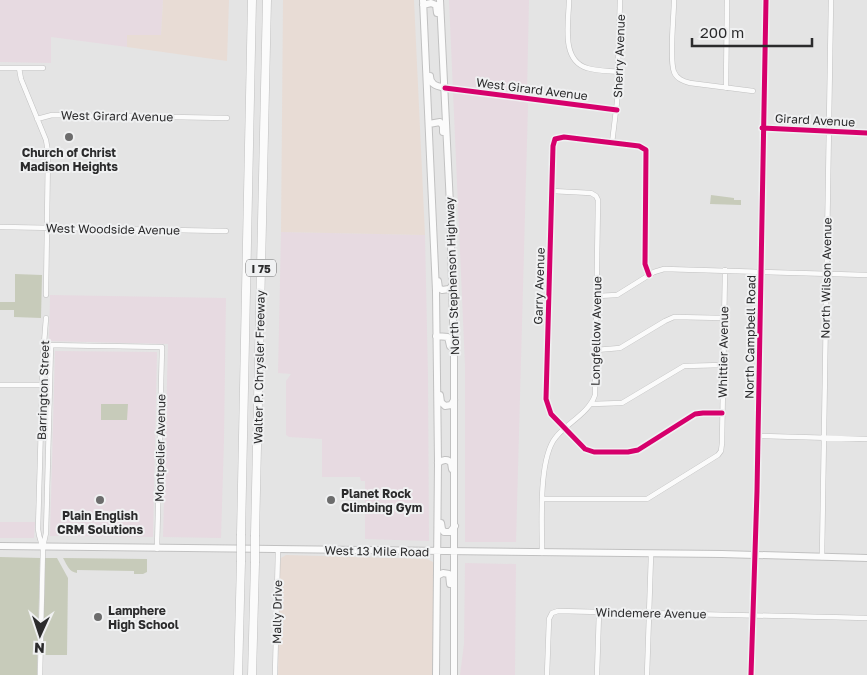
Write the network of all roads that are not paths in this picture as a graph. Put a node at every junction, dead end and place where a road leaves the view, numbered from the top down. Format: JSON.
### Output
{"nodes":[{"id":1,"x":252,"y":0,"type":"edge"},
{"id":2,"x":267,"y":0,"type":"edge"},
{"id":3,"x":440,"y":0,"type":"edge"},
{"id":4,"x":569,"y":0,"type":"edge"},
{"id":5,"x":620,"y":0,"type":"edge"},
{"id":6,"x":674,"y":0,"type":"edge"},
{"id":7,"x":727,"y":0,"type":"edge"},
{"id":8,"x":766,"y":0,"type":"edge"},
{"id":9,"x":831,"y":0,"type":"edge"},
{"id":10,"x":423,"y":2,"type":"edge"},
{"id":11,"x":424,"y":30,"type":"junction"},
{"id":12,"x":444,"y":63,"type":"junction"},
{"id":13,"x":0,"y":68,"type":"edge"},
{"id":14,"x":19,"y":68,"type":"junction"},
{"id":15,"x":43,"y":68,"type":"dead end"},
{"id":16,"x":618,"y":72,"type":"junction"},
{"id":17,"x":445,"y":88,"type":"junction"},
{"id":18,"x":726,"y":88,"type":"junction"},
{"id":19,"x":753,"y":91,"type":"dead end"},
{"id":20,"x":616,"y":110,"type":"junction"},
{"id":21,"x":227,"y":118,"type":"dead end"},
{"id":22,"x":37,"y":119,"type":"junction"},
{"id":23,"x":429,"y":124,"type":"junction"},
{"id":24,"x":762,"y":128,"type":"junction"},
{"id":25,"x":829,"y":131,"type":"junction"},
{"id":26,"x":867,"y":133,"type":"edge"},
{"id":27,"x":612,"y":143,"type":"junction"},
{"id":28,"x":449,"y":182,"type":"junction"},
{"id":29,"x":552,"y":192,"type":"junction"},
{"id":30,"x":0,"y":228,"type":"edge"},
{"id":31,"x":47,"y":228,"type":"junction"},
{"id":32,"x":226,"y":231,"type":"dead end"},
{"id":33,"x":434,"y":236,"type":"junction"},
{"id":34,"x":725,"y":270,"type":"junction"},
{"id":35,"x":761,"y":272,"type":"junction"},
{"id":36,"x":826,"y":274,"type":"junction"},
{"id":37,"x":649,"y":275,"type":"junction"},
{"id":38,"x":867,"y":275,"type":"edge"},
{"id":39,"x":453,"y":285,"type":"junction"},
{"id":40,"x":46,"y":295,"type":"dead end"},
{"id":41,"x":597,"y":296,"type":"junction"},
{"id":42,"x":46,"y":318,"type":"dead end"},
{"id":43,"x":724,"y":318,"type":"junction"},
{"id":44,"x":436,"y":336,"type":"junction"},
{"id":45,"x":45,"y":345,"type":"junction"},
{"id":46,"x":51,"y":345,"type":"junction"},
{"id":47,"x":596,"y":350,"type":"junction"},
{"id":48,"x":454,"y":358,"type":"junction"},
{"id":49,"x":723,"y":365,"type":"junction"},
{"id":50,"x":436,"y":382,"type":"junction"},
{"id":51,"x":0,"y":385,"type":"edge"},
{"id":52,"x":43,"y":385,"type":"junction"},
{"id":53,"x":50,"y":385,"type":"junction"},
{"id":54,"x":455,"y":399,"type":"junction"},
{"id":55,"x":591,"y":404,"type":"junction"},
{"id":56,"x":722,"y":413,"type":"junction"},
{"id":57,"x":564,"y":429,"type":"junction"},
{"id":58,"x":758,"y":436,"type":"junction"},
{"id":59,"x":824,"y":438,"type":"junction"},
{"id":60,"x":867,"y":438,"type":"edge"},
{"id":61,"x":41,"y":461,"type":"junction"},
{"id":62,"x":48,"y":462,"type":"junction"},
{"id":63,"x":438,"y":463,"type":"junction"},
{"id":64,"x":438,"y":476,"type":"junction"},
{"id":65,"x":543,"y":499,"type":"junction"},
{"id":66,"x":455,"y":510,"type":"junction"},
{"id":67,"x":455,"y":526,"type":"junction"},
{"id":68,"x":0,"y":546,"type":"edge"},
{"id":69,"x":43,"y":547,"type":"junction"},
{"id":70,"x":157,"y":548,"type":"junction"},
{"id":71,"x":278,"y":550,"type":"junction"},
{"id":72,"x":438,"y":551,"type":"junction"},
{"id":73,"x":455,"y":552,"type":"junction"},
{"id":74,"x":542,"y":553,"type":"junction"},
{"id":75,"x":650,"y":555,"type":"junction"},
{"id":76,"x":755,"y":555,"type":"junction"},
{"id":77,"x":822,"y":556,"type":"junction"},
{"id":78,"x":867,"y":558,"type":"edge"},
{"id":79,"x":437,"y":576,"type":"junction"},
{"id":80,"x":599,"y":612,"type":"junction"},
{"id":81,"x":649,"y":612,"type":"junction"},
{"id":82,"x":753,"y":615,"type":"junction"},
{"id":83,"x":867,"y":618,"type":"edge"},
{"id":84,"x":454,"y":630,"type":"junction"},
{"id":85,"x":40,"y":675,"type":"edge"},
{"id":86,"x":238,"y":675,"type":"edge"},
{"id":87,"x":252,"y":675,"type":"edge"},
{"id":88,"x":276,"y":675,"type":"edge"},
{"id":89,"x":438,"y":675,"type":"edge"},
{"id":90,"x":454,"y":675,"type":"edge"},
{"id":91,"x":547,"y":675,"type":"edge"},
{"id":92,"x":598,"y":675,"type":"edge"},
{"id":93,"x":647,"y":675,"type":"edge"},
{"id":94,"x":751,"y":675,"type":"edge"}],
"edges":[{"from":1,"to":86,"type":"highway","name":"Walter P. Chrysler Freeway","number":"I 75","bridge":true},
{"from":2,"to":87,"type":"highway","name":"Walter P. Chrysler Freeway","number":"I 75","bridge":true},
{"from":3,"to":12,"type":"main road","name":"North Stephenson Highway"},
{"from":4,"to":16,"type":"street"},
{"from":5,"to":16,"type":"street","name":"Sherry Avenue"},
{"from":6,"to":18,"type":"street"},
{"from":7,"to":18,"type":"street"},
{"from":8,"to":24,"type":"street","name":"North Campbell Road"},
{"from":9,"to":25,"type":"street","name":"North Wilson Avenue"},
{"from":10,"to":11,"type":"main road","name":"North Stephenson Highway"},
{"from":10,"to":12,"type":"main road"},
{"from":11,"to":17,"type":"main road"},
{"from":11,"to":23,"type":"main road","name":"North Stephenson Highway"},
{"from":12,"to":17,"type":"main road","name":"North Stephenson Highway"},
{"from":13,"to":14,"type":"street"},
{"from":14,"to":15,"type":"street"},
{"from":14,"to":22,"type":"street"},
{"from":16,"to":20,"type":"street","name":"Sherry Avenue"},
{"from":17,"to":20,"type":"street","name":"West Girard Avenue"},
{"from":17,"to":28,"type":"main road","name":"North Stephenson Highway"},
{"from":18,"to":19,"type":"street"},
{"from":20,"to":27,"type":"street","name":"Sherry Avenue"},
{"from":21,"to":22,"type":"street","name":"West Girard Avenue"},
{"from":22,"to":31,"type":"street"},
{"from":23,"to":28,"type":"main road"},
{"from":23,"to":33,"type":"main road","name":"North Stephenson Highway"},
{"from":24,"to":25,"type":"street","name":"Girard Avenue"},
{"from":24,"to":35,"type":"street","name":"North Campbell Road"},
{"from":25,"to":26,"type":"street","name":"Girard Avenue"},
{"from":25,"to":36,"type":"street","name":"North Wilson Avenue"},
{"from":27,"to":29,"type":"street","name":"Garry Avenue"},
{"from":27,"to":37,"type":"street"},
{"from":28,"to":39,"type":"main road","name":"North Stephenson Highway"},
{"from":29,"to":41,"type":"street","name":"Longfellow Avenue"},
{"from":29,"to":57,"type":"street","name":"Garry Avenue"},
{"from":30,"to":31,"type":"street","name":"West Woodside Avenue"},
{"from":31,"to":32,"type":"street","name":"West Woodside Avenue"},
{"from":31,"to":40,"type":"street"},
{"from":33,"to":39,"type":"main road"},
{"from":33,"to":44,"type":"main road","name":"North Stephenson Highway"},
{"from":34,"to":35,"type":"street"},
{"from":34,"to":37,"type":"street"},
{"from":34,"to":43,"type":"street","name":"Whittier Avenue"},
{"from":35,"to":36,"type":"street"},
{"from":35,"to":58,"type":"street","name":"North Campbell Road"},
{"from":36,"to":38,"type":"street"},
{"from":36,"to":59,"type":"street","name":"North Wilson Avenue"},
{"from":37,"to":41,"type":"street"},
{"from":39,"to":48,"type":"main road","name":"North Stephenson Highway"},
{"from":41,"to":47,"type":"street","name":"Longfellow Avenue"},
{"from":42,"to":45,"type":"street","name":"Barrington Street"},
{"from":43,"to":47,"type":"street"},
{"from":43,"to":49,"type":"street","name":"Whittier Avenue"},
{"from":44,"to":48,"type":"main road"},
{"from":44,"to":50,"type":"main road","name":"North Stephenson Highway"},
{"from":45,"to":46,"type":"street"},
{"from":45,"to":52,"type":"street","name":"Barrington Street"},
{"from":46,"to":53,"type":"street","name":"Barrington Street"},
{"from":46,"to":70,"type":"street","name":"Montpelier Avenue"},
{"from":47,"to":55,"type":"street","name":"Longfellow Avenue"},
{"from":48,"to":54,"type":"main road","name":"North Stephenson Highway"},
{"from":49,"to":55,"type":"street"},
{"from":49,"to":56,"type":"street","name":"Whittier Avenue"},
{"from":50,"to":54,"type":"main road"},
{"from":50,"to":63,"type":"main road","name":"North Stephenson Highway"},
{"from":51,"to":52,"type":"street"},
{"from":52,"to":53,"type":"street"},
{"from":52,"to":61,"type":"street","name":"Barrington Street"},
{"from":53,"to":62,"type":"street","name":"Barrington Street"},
{"from":54,"to":66,"type":"main road","name":"North Stephenson Highway"},
{"from":55,"to":57,"type":"street","name":"Longfellow Avenue"},
{"from":56,"to":57,"type":"street","name":"Garry Avenue"},
{"from":56,"to":65,"type":"street","name":"Whittier Avenue"},
{"from":57,"to":65,"type":"street","name":"Longfellow Avenue"},
{"from":58,"to":59,"type":"street"},
{"from":58,"to":76,"type":"street","name":"North Campbell Road"},
{"from":59,"to":60,"type":"street"},
{"from":59,"to":77,"type":"street","name":"North Wilson Avenue"},
{"from":61,"to":62,"type":"street"},
{"from":61,"to":69,"type":"street","name":"Barrington Street"},
{"from":62,"to":69,"type":"street","name":"Barrington Street"},
{"from":63,"to":64,"type":"main road","name":"North Stephenson Highway"},
{"from":63,"to":66,"type":"main road"},
{"from":64,"to":67,"type":"main road"},
{"from":64,"to":72,"type":"main road","name":"North Stephenson Highway"},
{"from":65,"to":74,"type":"street","name":"Longfellow Avenue"},
{"from":66,"to":67,"type":"main road","name":"North Stephenson Highway"},
{"from":67,"to":73,"type":"main road","name":"North Stephenson Highway"},
{"from":68,"to":69,"type":"main road","name":"West 13 Mile Road"},
{"from":69,"to":70,"type":"main road","name":"West 13 Mile Road"},
{"from":69,"to":85,"type":"street"},
{"from":70,"to":71,"type":"main road","name":"West 13 Mile Road"},
{"from":71,"to":72,"type":"main road","name":"West 13 Mile Road"},
{"from":71,"to":88,"type":"street","name":"Mally Drive"},
{"from":72,"to":73,"type":"main road","name":"West 13 Mile Road"},
{"from":72,"to":79,"type":"main road","name":"North Stephenson Highway"},
{"from":73,"to":74,"type":"main road","name":"West 13 Mile Road"},
{"from":73,"to":84,"type":"main road","name":"North Stephenson Highway"},
{"from":74,"to":75,"type":"main road","name":"West 13 Mile Road"},
{"from":75,"to":76,"type":"main road","name":"West 13 Mile Road"},
{"from":75,"to":81,"type":"street"},
{"from":76,"to":77,"type":"main road","name":"West 13 Mile Road"},
{"from":76,"to":82,"type":"street","name":"North Campbell Road"},
{"from":77,"to":78,"type":"main road","name":"West 13 Mile Road"},
{"from":79,"to":84,"type":"main road"},
{"from":79,"to":89,"type":"main road","name":"North Stephenson Highway"},
{"from":80,"to":81,"type":"street","name":"Windemere Avenue"},
{"from":80,"to":91,"type":"street","name":"Windemere Avenue"},
{"from":80,"to":92,"type":"street"},
{"from":81,"to":82,"type":"street","name":"Windemere Avenue"},
{"from":81,"to":93,"type":"street"},
{"from":82,"to":83,"type":"street","name":"Windemere Avenue"},
{"from":82,"to":94,"type":"street","name":"North Campbell Road"},
{"from":84,"to":90,"type":"main road"}]}
